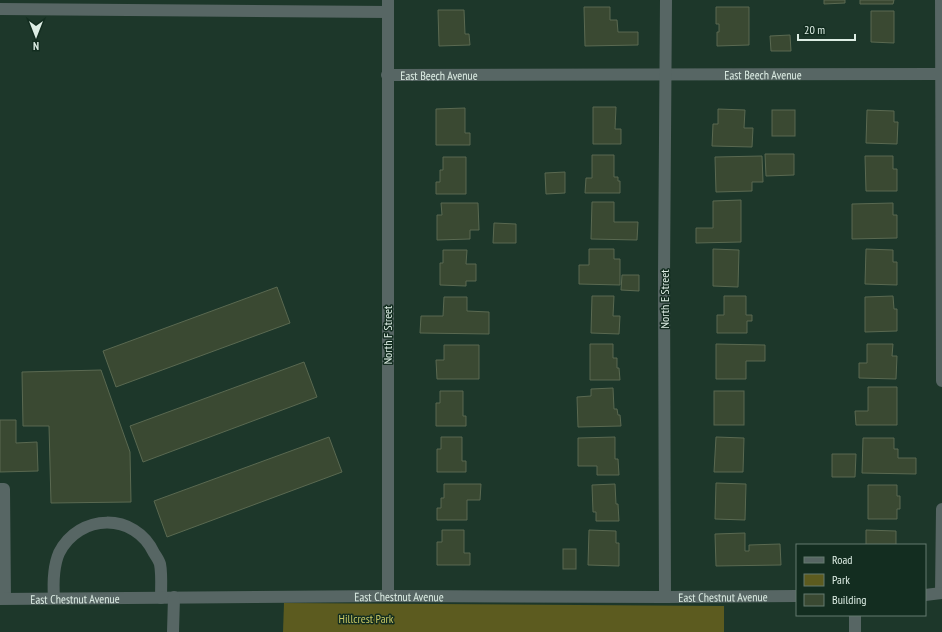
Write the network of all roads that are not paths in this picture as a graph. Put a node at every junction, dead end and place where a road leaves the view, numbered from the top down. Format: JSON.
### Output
{"nodes":[{"id":1,"x":666,"y":0,"type":"edge"},
{"id":2,"x":941,"y":0,"type":"edge"},
{"id":3,"x":101,"y":5,"type":"edge"},
{"id":4,"x":388,"y":6,"type":"edge"},
{"id":5,"x":0,"y":9,"type":"edge"},
{"id":6,"x":666,"y":74,"type":"junction"},
{"id":7,"x":942,"y":74,"type":"edge"},
{"id":8,"x":387,"y":75,"type":"junction"},
{"id":9,"x":942,"y":381,"type":"edge"},
{"id":10,"x":0,"y":489,"type":"edge"},
{"id":11,"x":942,"y":509,"type":"edge"},
{"id":12,"x":942,"y":593,"type":"edge"},
{"id":13,"x":926,"y":595,"type":"edge"},
{"id":14,"x":388,"y":596,"type":"junction"},
{"id":15,"x":796,"y":596,"type":"edge"},
{"id":16,"x":174,"y":597,"type":"junction"},
{"id":17,"x":665,"y":597,"type":"junction"},
{"id":18,"x":3,"y":598,"type":"edge"},
{"id":19,"x":54,"y":598,"type":"junction"},
{"id":20,"x":161,"y":598,"type":"junction"},
{"id":21,"x":855,"y":616,"type":"edge"},
{"id":22,"x":173,"y":632,"type":"edge"},
{"id":23,"x":855,"y":632,"type":"edge"}],
"edges":[{"from":1,"to":6,"type":"street","name":"North E Street"},
{"from":2,"to":7,"type":"street"},
{"from":3,"to":4,"type":"street","name":"East Beech Avenue"},
{"from":3,"to":5,"type":"street","name":"East Beech Avenue"},
{"from":4,"to":8,"type":"street","name":"East Beech Avenue"},
{"from":6,"to":7,"type":"street","name":"East Beech Avenue"},
{"from":6,"to":8,"type":"street","name":"East Beech Avenue"},
{"from":6,"to":17,"type":"street","name":"North E Street"},
{"from":7,"to":9,"type":"street"},
{"from":8,"to":14,"type":"street","name":"North F Street"},
{"from":10,"to":18,"type":"street"},
{"from":11,"to":12,"type":"street"},
{"from":12,"to":13,"type":"street"},
{"from":14,"to":16,"type":"street","name":"East Chestnut Avenue"},
{"from":14,"to":17,"type":"street","name":"East Chestnut Avenue"},
{"from":15,"to":17,"type":"street","name":"East Chestnut Avenue"},
{"from":16,"to":20,"type":"street","name":"East Chestnut Avenue"},
{"from":16,"to":22,"type":"street"},
{"from":18,"to":19,"type":"street","name":"East Chestnut Avenue"},
{"from":19,"to":20,"type":"street","name":"East Chestnut Avenue"},
{"from":19,"to":20,"type":"street"},
{"from":21,"to":23,"type":"street"}]}
